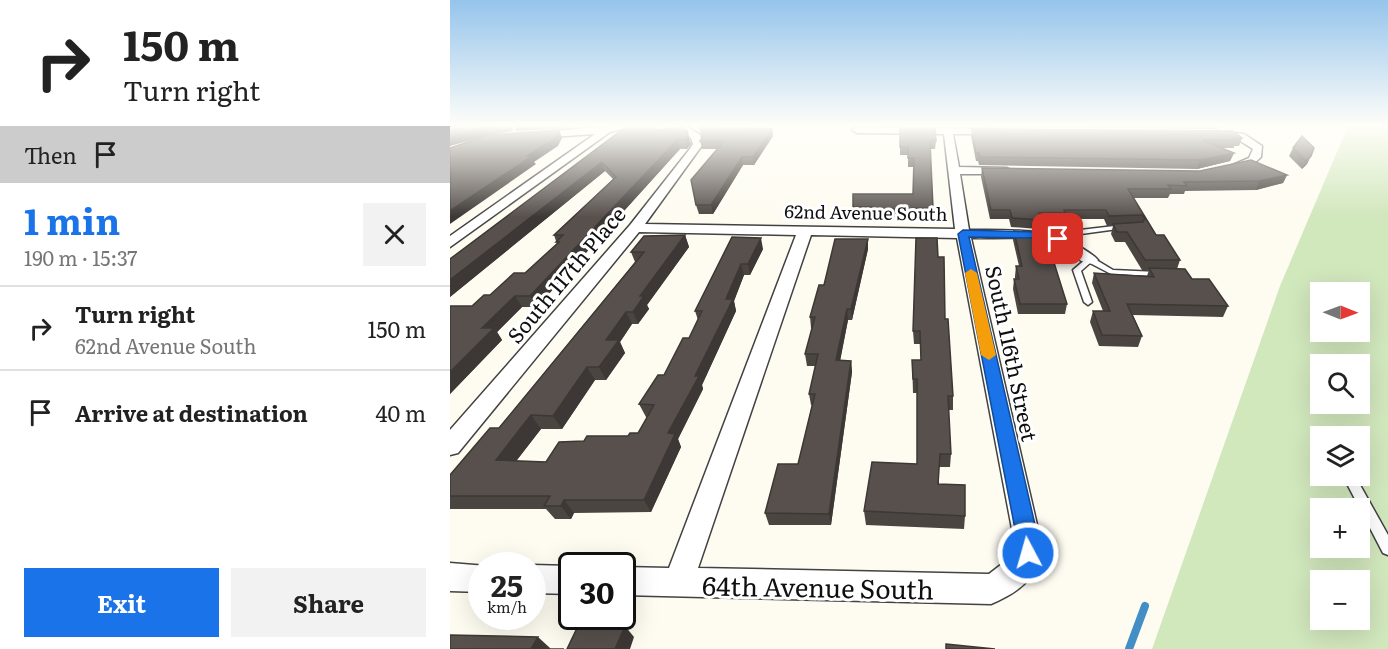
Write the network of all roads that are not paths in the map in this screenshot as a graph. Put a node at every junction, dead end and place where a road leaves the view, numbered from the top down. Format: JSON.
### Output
{"nodes":[{"id":1,"x":570,"y":156,"type":"edge"},
{"id":2,"x":690,"y":156,"type":"edge"},
{"id":3,"x":952,"y":156,"type":"edge"},
{"id":4,"x":1255,"y":156,"type":"edge"},
{"id":5,"x":954,"y":170,"type":"junction"},
{"id":6,"x":1023,"y":172,"type":"edge"},
{"id":7,"x":1218,"y":172,"type":"edge"},
{"id":8,"x":634,"y":228,"type":"junction"},
{"id":9,"x":1129,"y":228,"type":"edge"},
{"id":10,"x":805,"y":231,"type":"junction"},
{"id":11,"x":963,"y":234,"type":"junction"},
{"id":12,"x":1058,"y":239,"type":"junction"},
{"id":13,"x":450,"y":243,"type":"edge"},
{"id":14,"x":1090,"y":260,"type":"junction"},
{"id":15,"x":1167,"y":274,"type":"edge"},
{"id":16,"x":1088,"y":302,"type":"dead end"},
{"id":17,"x":450,"y":446,"type":"edge"},
{"id":18,"x":1354,"y":486,"type":"edge"},
{"id":19,"x":1388,"y":548,"type":"edge"},
{"id":20,"x":450,"y":577,"type":"edge"},
{"id":21,"x":468,"y":578,"type":"edge"},
{"id":22,"x":1011,"y":579,"type":"joint"},
{"id":23,"x":636,"y":582,"type":"edge"},
{"id":24,"x":678,"y":583,"type":"junction"}],
"edges":[{"from":1,"to":13,"type":"street"},
{"from":2,"to":8,"type":"street","name":"South 117th Place"},
{"from":3,"to":5,"type":"street","name":"South 116th Street"},
{"from":4,"to":7,"type":"street"},
{"from":5,"to":6,"type":"street"},
{"from":5,"to":11,"type":"street","name":"South 116th Street"},
{"from":8,"to":10,"type":"street","name":"62nd Avenue South"},
{"from":8,"to":17,"type":"street","name":"South 117th Place"},
{"from":9,"to":12,"type":"lane"},
{"from":10,"to":11,"type":"street","name":"62nd Avenue South"},
{"from":10,"to":24,"type":"street"},
{"from":11,"to":12,"type":"street","name":"62nd Avenue South"},
{"from":11,"to":22,"type":"street","name":"South 116th Street"},
{"from":12,"to":14,"type":"street","name":"62nd Avenue South"},
{"from":14,"to":15,"type":"lane"},
{"from":14,"to":16,"type":"lane"},
{"from":18,"to":19,"type":"lane"},
{"from":20,"to":21,"type":"street"},
{"from":22,"to":24,"type":"street","name":"64th Avenue South"},
{"from":23,"to":24,"type":"street","name":"64th Avenue South"}]}
